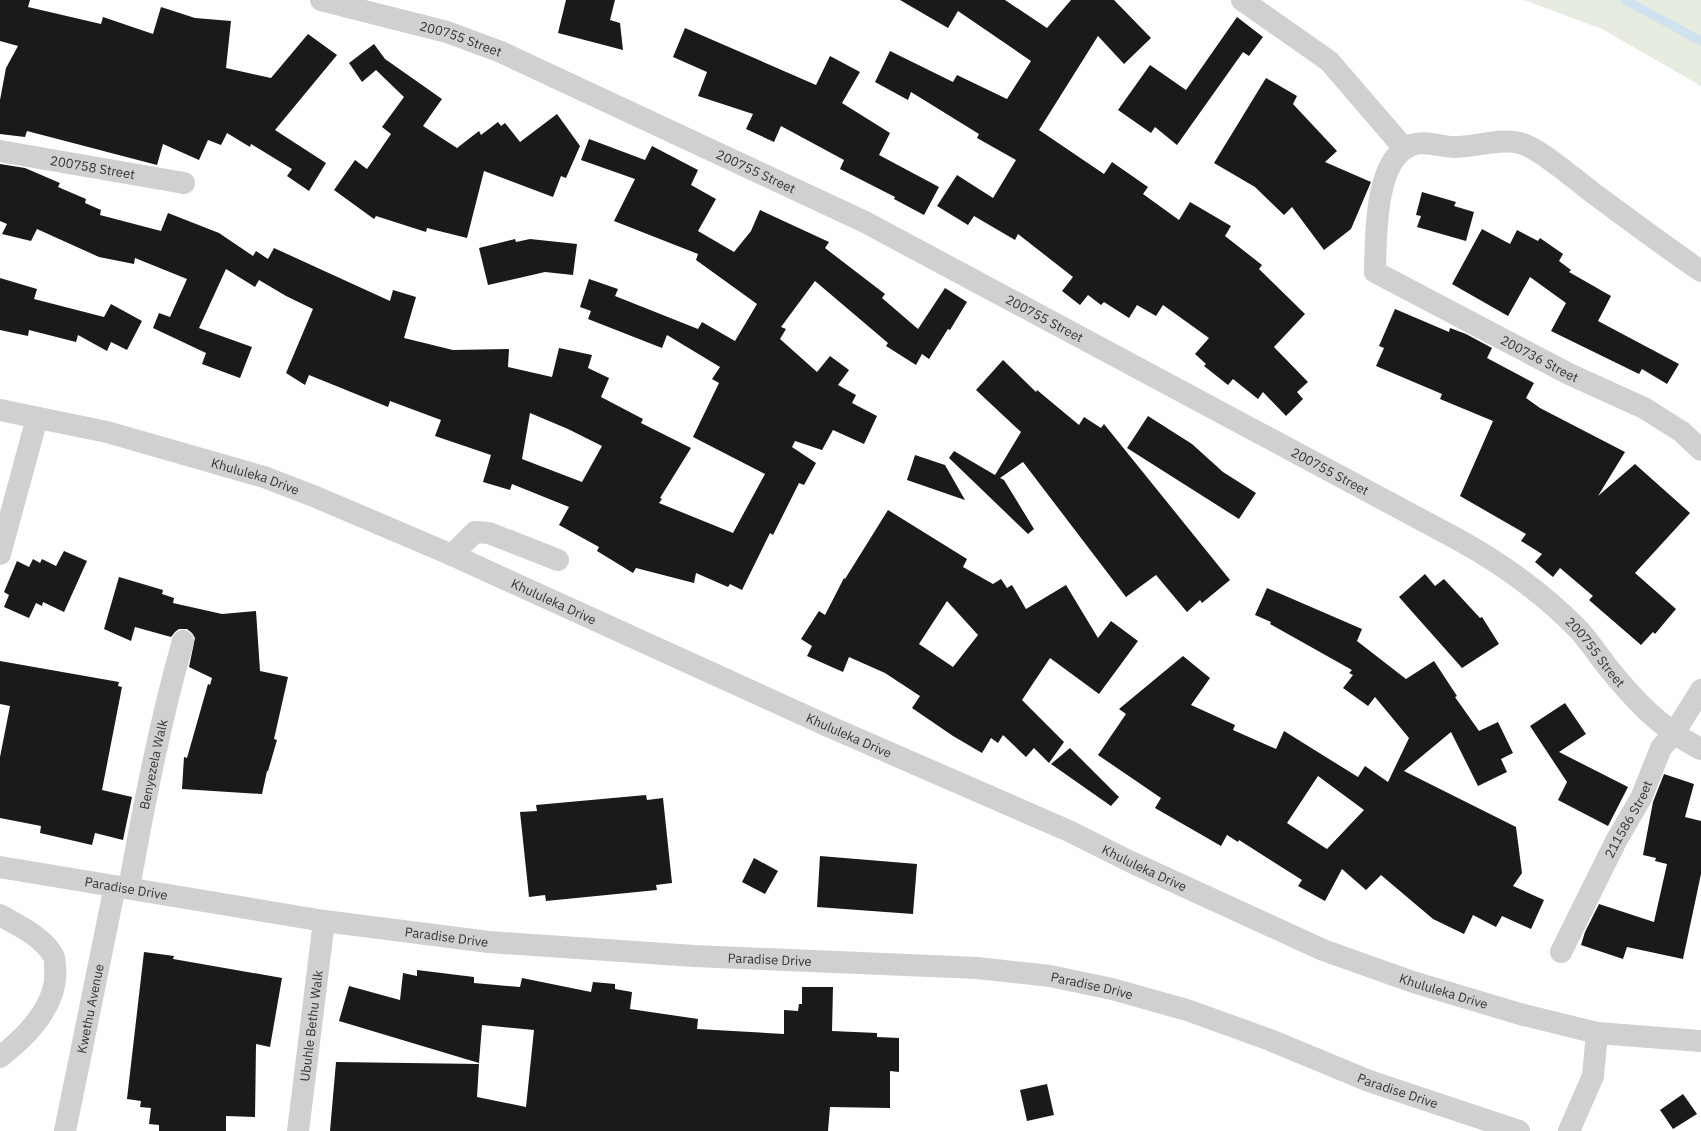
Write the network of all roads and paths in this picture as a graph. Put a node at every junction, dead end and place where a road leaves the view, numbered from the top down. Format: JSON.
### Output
{"nodes":[{"id":1,"x":321,"y":0,"type":"edge"},
{"id":2,"x":1242,"y":0,"type":"edge"},
{"id":3,"x":1404,"y":148,"type":"junction"},
{"id":4,"x":0,"y":151,"type":"edge"},
{"id":5,"x":184,"y":183,"type":"dead end"},
{"id":6,"x":1701,"y":271,"type":"edge"},
{"id":7,"x":0,"y":410,"type":"edge"},
{"id":8,"x":37,"y":418,"type":"junction"},
{"id":9,"x":1701,"y":450,"type":"edge"},
{"id":10,"x":0,"y":554,"type":"edge"},
{"id":11,"x":452,"y":555,"type":"junction"},
{"id":12,"x":558,"y":560,"type":"dead end"},
{"id":13,"x":183,"y":641,"type":"dead end"},
{"id":14,"x":1701,"y":690,"type":"edge"},
{"id":15,"x":1674,"y":733,"type":"junction"},
{"id":16,"x":1701,"y":749,"type":"edge"},
{"id":17,"x":0,"y":867,"type":"edge"},
{"id":18,"x":122,"y":887,"type":"junction"},
{"id":19,"x":0,"y":915,"type":"edge"},
{"id":20,"x":324,"y":921,"type":"junction"},
{"id":21,"x":1561,"y":952,"type":"dead end"},
{"id":22,"x":1597,"y":1033,"type":"junction"},
{"id":23,"x":1701,"y":1041,"type":"edge"},
{"id":24,"x":0,"y":1056,"type":"edge"},
{"id":25,"x":65,"y":1131,"type":"edge"},
{"id":26,"x":298,"y":1131,"type":"edge"},
{"id":27,"x":1518,"y":1131,"type":"edge"},
{"id":28,"x":1569,"y":1131,"type":"edge"}],
"edges":[{"from":1,"to":15,"type":"street","name":"200755 Street"},
{"from":2,"to":3,"type":"street"},
{"from":3,"to":6,"type":"street"},
{"from":3,"to":9,"type":"street","name":"200736 Street"},
{"from":4,"to":5,"type":"street","name":"200758 Street"},
{"from":7,"to":8,"type":"street","name":"Khululeka Drive"},
{"from":8,"to":10,"type":"street"},
{"from":8,"to":11,"type":"street","name":"Khululeka Drive"},
{"from":11,"to":12,"type":"street"},
{"from":11,"to":22,"type":"street","name":"Khululeka Drive"},
{"from":13,"to":18,"type":"street","name":"Benyezela Walk"},
{"from":14,"to":15,"type":"street","name":"211586 Street"},
{"from":15,"to":16,"type":"street","name":"200755 Street"},
{"from":15,"to":21,"type":"street","name":"211586 Street"},
{"from":17,"to":18,"type":"street","name":"Paradise Drive"},
{"from":18,"to":20,"type":"street","name":"Paradise Drive"},
{"from":18,"to":25,"type":"street","name":"Kwethu Avenue"},
{"from":19,"to":24,"type":"street"},
{"from":20,"to":26,"type":"street","name":"Ubuhle Bethu Walk"},
{"from":20,"to":27,"type":"street","name":"Paradise Drive"},
{"from":22,"to":23,"type":"street","name":"Khululeka Drive"},
{"from":22,"to":28,"type":"street"}]}
